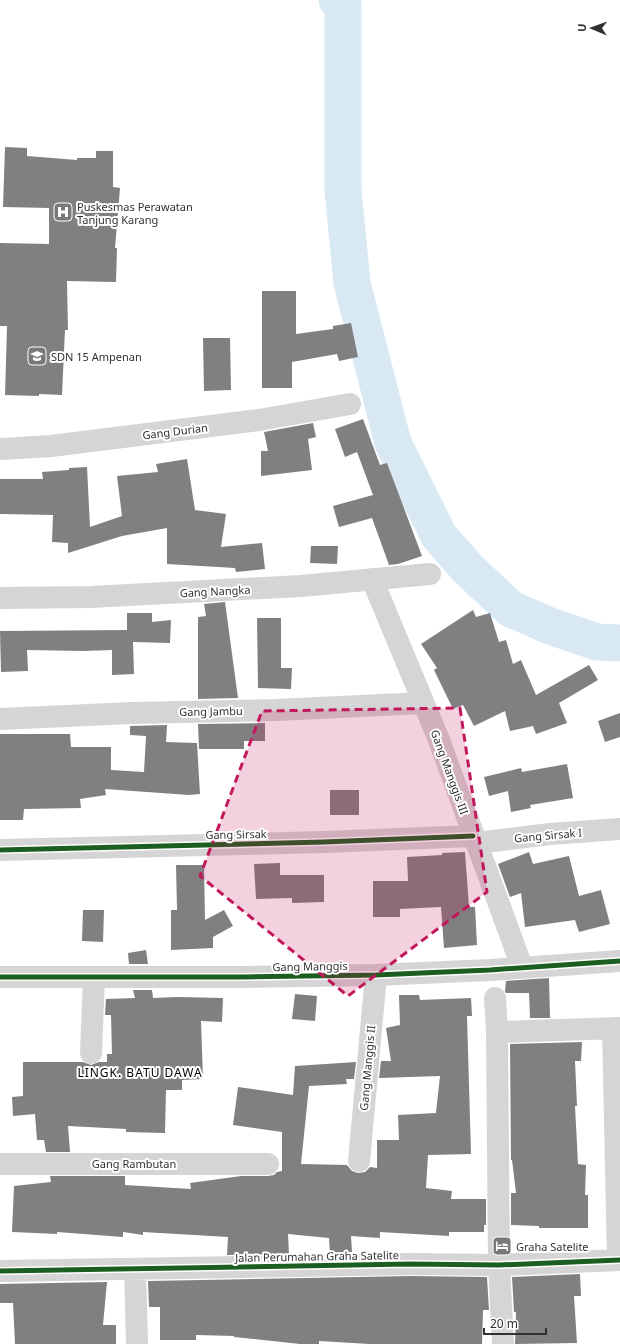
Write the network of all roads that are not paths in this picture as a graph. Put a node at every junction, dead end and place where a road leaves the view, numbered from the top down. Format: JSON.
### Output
{"nodes":[{"id":1,"x":350,"y":404,"type":"dead end"},
{"id":2,"x":0,"y":449,"type":"edge"},
{"id":3,"x":430,"y":574,"type":"dead end"},
{"id":4,"x":372,"y":580,"type":"junction"},
{"id":5,"x":0,"y":598,"type":"edge"},
{"id":6,"x":423,"y":703,"type":"junction"},
{"id":7,"x":0,"y":719,"type":"edge"},
{"id":8,"x":620,"y":829,"type":"edge"},
{"id":9,"x":475,"y":839,"type":"junction"},
{"id":10,"x":0,"y":850,"type":"edge"},
{"id":11,"x":620,"y":961,"type":"edge"},
{"id":12,"x":522,"y":967,"type":"junction"},
{"id":13,"x":376,"y":975,"type":"junction"},
{"id":14,"x":0,"y":977,"type":"edge"},
{"id":15,"x":94,"y":977,"type":"junction"},
{"id":16,"x":495,"y":998,"type":"dead end"},
{"id":17,"x":616,"y":1028,"type":"edge"},
{"id":18,"x":497,"y":1032,"type":"junction"},
{"id":19,"x":91,"y":1053,"type":"dead end"},
{"id":20,"x":359,"y":1161,"type":"dead end"},
{"id":21,"x":0,"y":1164,"type":"edge"},
{"id":22,"x":268,"y":1164,"type":"dead end"},
{"id":23,"x":619,"y":1260,"type":"edge"},
{"id":24,"x":499,"y":1265,"type":"junction"},
{"id":25,"x":135,"y":1270,"type":"junction"},
{"id":26,"x":0,"y":1271,"type":"edge"},
{"id":27,"x":137,"y":1344,"type":"edge"},
{"id":28,"x":503,"y":1344,"type":"edge"}],
"edges":[{"from":1,"to":2,"type":"street","name":"Gang Durian"},
{"from":3,"to":4,"type":"street","name":"Gang Nangka"},
{"from":4,"to":5,"type":"street","name":"Gang Nangka"},
{"from":4,"to":6,"type":"street","name":"Gang Manggis III"},
{"from":6,"to":7,"type":"street","name":"Gang Jambu"},
{"from":6,"to":9,"type":"street","name":"Gang Manggis III"},
{"from":8,"to":9,"type":"street","name":"Gang Sirsak I"},
{"from":9,"to":10,"type":"street","name":"Gang Sirsak"},
{"from":9,"to":12,"type":"street","name":"Gang Manggis III"},
{"from":11,"to":12,"type":"street","name":"Gang Manggis"},
{"from":12,"to":13,"type":"street","name":"Gang Manggis"},
{"from":13,"to":15,"type":"street","name":"Gang Manggis"},
{"from":13,"to":20,"type":"street","name":"Gang Manggis II"},
{"from":14,"to":15,"type":"street","name":"Gang Manggis"},
{"from":15,"to":19,"type":"street"},
{"from":16,"to":18,"type":"street"},
{"from":17,"to":18,"type":"street"},
{"from":17,"to":23,"type":"street"},
{"from":18,"to":24,"type":"street"},
{"from":21,"to":22,"type":"street","name":"Gang Rambutan"},
{"from":23,"to":24,"type":"street","name":"Jalan Perumahan Graha Satelite"},
{"from":24,"to":25,"type":"street","name":"Jalan Perumahan Graha Satelite"},
{"from":24,"to":28,"type":"street"},
{"from":25,"to":26,"type":"street","name":"Jalan Perumahan Graha Satelite"},
{"from":25,"to":27,"type":"street"}]}
